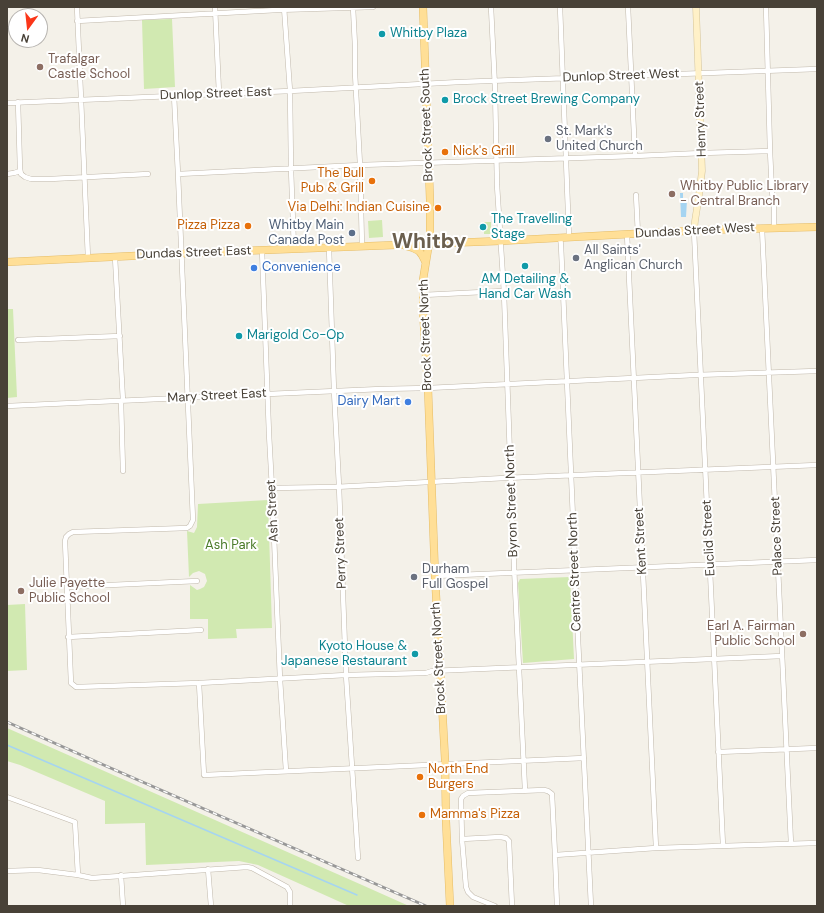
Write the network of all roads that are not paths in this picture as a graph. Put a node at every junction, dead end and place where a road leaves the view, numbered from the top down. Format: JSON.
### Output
{"nodes":[{"id":1,"x":77,"y":7,"type":"edge"},
{"id":2,"x":215,"y":7,"type":"edge"},
{"id":3,"x":374,"y":7,"type":"edge"},
{"id":4,"x":423,"y":7,"type":"edge"},
{"id":5,"x":491,"y":7,"type":"edge"},
{"id":6,"x":560,"y":7,"type":"edge"},
{"id":7,"x":628,"y":7,"type":"edge"},
{"id":8,"x":696,"y":7,"type":"edge"},
{"id":9,"x":766,"y":7,"type":"edge"},
{"id":10,"x":353,"y":8,"type":"edge"},
{"id":11,"x":284,"y":9,"type":"edge"},
{"id":12,"x":215,"y":14,"type":"junction"},
{"id":13,"x":77,"y":21,"type":"junction"},
{"id":14,"x":817,"y":69,"type":"edge"},
{"id":15,"x":768,"y":71,"type":"junction"},
{"id":16,"x":699,"y":73,"type":"junction"},
{"id":17,"x":632,"y":76,"type":"junction"},
{"id":18,"x":563,"y":78,"type":"junction"},
{"id":19,"x":494,"y":81,"type":"junction"},
{"id":20,"x":425,"y":84,"type":"junction"},
{"id":21,"x":356,"y":88,"type":"junction"},
{"id":22,"x":290,"y":91,"type":"junction"},
{"id":23,"x":219,"y":93,"type":"junction"},
{"id":24,"x":174,"y":95,"type":"junction"},
{"id":25,"x":81,"y":99,"type":"junction"},
{"id":26,"x":18,"y":102,"type":"junction"},
{"id":27,"x":7,"y":103,"type":"edge"},
{"id":28,"x":770,"y":151,"type":"junction"},
{"id":29,"x":702,"y":153,"type":"junction"},
{"id":30,"x":635,"y":156,"type":"junction"},
{"id":31,"x":566,"y":158,"type":"junction"},
{"id":32,"x":497,"y":161,"type":"junction"},
{"id":33,"x":428,"y":164,"type":"junction"},
{"id":34,"x":360,"y":166,"type":"junction"},
{"id":35,"x":291,"y":168,"type":"junction"},
{"id":36,"x":20,"y":171,"type":"junction"},
{"id":37,"x":7,"y":174,"type":"edge"},
{"id":38,"x":148,"y":174,"type":"dead end"},
{"id":39,"x":178,"y":174,"type":"junction"},
{"id":40,"x":85,"y":178,"type":"junction"},
{"id":41,"x":636,"y":195,"type":"dead end"},
{"id":42,"x":817,"y":227,"type":"edge"},
{"id":43,"x":762,"y":228,"type":"junction"},
{"id":44,"x":774,"y":228,"type":"junction"},
{"id":45,"x":694,"y":231,"type":"junction"},
{"id":46,"x":627,"y":234,"type":"junction"},
{"id":47,"x":638,"y":234,"type":"junction"},
{"id":48,"x":560,"y":237,"type":"junction"},
{"id":49,"x":569,"y":237,"type":"junction"},
{"id":50,"x":500,"y":241,"type":"junction"},
{"id":51,"x":430,"y":244,"type":"junction"},
{"id":52,"x":401,"y":245,"type":"junction"},
{"id":53,"x":362,"y":246,"type":"junction"},
{"id":54,"x":329,"y":248,"type":"junction"},
{"id":55,"x":294,"y":249,"type":"junction"},
{"id":56,"x":262,"y":250,"type":"junction"},
{"id":57,"x":181,"y":254,"type":"junction"},
{"id":58,"x":115,"y":257,"type":"junction"},
{"id":59,"x":88,"y":258,"type":"junction"},
{"id":60,"x":425,"y":261,"type":"junction"},
{"id":61,"x":7,"y":262,"type":"edge"},
{"id":62,"x":503,"y":292,"type":"junction"},
{"id":63,"x":423,"y":295,"type":"junction"},
{"id":64,"x":120,"y":336,"type":"junction"},
{"id":65,"x":18,"y":340,"type":"dead end"},
{"id":66,"x":817,"y":371,"type":"edge"},
{"id":67,"x":770,"y":373,"type":"junction"},
{"id":68,"x":701,"y":375,"type":"junction"},
{"id":69,"x":634,"y":379,"type":"junction"},
{"id":70,"x":567,"y":381,"type":"junction"},
{"id":71,"x":507,"y":384,"type":"junction"},
{"id":72,"x":428,"y":388,"type":"junction"},
{"id":73,"x":334,"y":391,"type":"junction"},
{"id":74,"x":268,"y":394,"type":"junction"},
{"id":75,"x":187,"y":398,"type":"junction"},
{"id":76,"x":122,"y":401,"type":"junction"},
{"id":77,"x":7,"y":406,"type":"edge"},
{"id":78,"x":817,"y":465,"type":"edge"},
{"id":79,"x":774,"y":467,"type":"junction"},
{"id":80,"x":706,"y":470,"type":"junction"},
{"id":81,"x":123,"y":471,"type":"dead end"},
{"id":82,"x":638,"y":473,"type":"junction"},
{"id":83,"x":572,"y":475,"type":"junction"},
{"id":84,"x":511,"y":478,"type":"junction"},
{"id":85,"x":431,"y":481,"type":"junction"},
{"id":86,"x":339,"y":486,"type":"junction"},
{"id":87,"x":272,"y":488,"type":"junction"},
{"id":88,"x":817,"y":560,"type":"edge"},
{"id":89,"x":778,"y":561,"type":"junction"},
{"id":90,"x":710,"y":564,"type":"junction"},
{"id":91,"x":643,"y":567,"type":"junction"},
{"id":92,"x":575,"y":570,"type":"junction"},
{"id":93,"x":515,"y":572,"type":"junction"},
{"id":94,"x":435,"y":576,"type":"junction"},
{"id":95,"x":197,"y":581,"type":"dead end"},
{"id":96,"x":67,"y":587,"type":"junction"},
{"id":97,"x":201,"y":630,"type":"dead end"},
{"id":98,"x":68,"y":637,"type":"junction"},
{"id":99,"x":782,"y":656,"type":"junction"},
{"id":100,"x":714,"y":659,"type":"junction"},
{"id":101,"x":647,"y":661,"type":"junction"},
{"id":102,"x":579,"y":665,"type":"junction"},
{"id":103,"x":519,"y":667,"type":"junction"},
{"id":104,"x":440,"y":670,"type":"junction"},
{"id":105,"x":346,"y":675,"type":"junction"},
{"id":106,"x":280,"y":679,"type":"junction"},
{"id":107,"x":199,"y":683,"type":"junction"},
{"id":108,"x":817,"y":748,"type":"edge"},
{"id":109,"x":787,"y":749,"type":"junction"},
{"id":110,"x":718,"y":752,"type":"junction"},
{"id":111,"x":584,"y":758,"type":"junction"},
{"id":112,"x":523,"y":761,"type":"junction"},
{"id":113,"x":445,"y":764,"type":"junction"},
{"id":114,"x":352,"y":769,"type":"junction"},
{"id":115,"x":286,"y":771,"type":"junction"},
{"id":116,"x":525,"y":790,"type":"junction"},
{"id":117,"x":7,"y":796,"type":"edge"},
{"id":118,"x":462,"y":839,"type":"junction"},
{"id":119,"x":817,"y":843,"type":"edge"},
{"id":120,"x":792,"y":844,"type":"junction"},
{"id":121,"x":723,"y":846,"type":"junction"},
{"id":122,"x":656,"y":848,"type":"junction"},
{"id":123,"x":588,"y":852,"type":"junction"},
{"id":124,"x":556,"y":855,"type":"junction"},
{"id":125,"x":358,"y":858,"type":"dead end"},
{"id":126,"x":208,"y":869,"type":"junction"},
{"id":127,"x":7,"y":871,"type":"edge"},
{"id":128,"x":78,"y":875,"type":"junction"},
{"id":129,"x":121,"y":875,"type":"junction"},
{"id":130,"x":122,"y":906,"type":"edge"},
{"id":131,"x":211,"y":906,"type":"edge"},
{"id":132,"x":290,"y":906,"type":"edge"},
{"id":133,"x":450,"y":906,"type":"edge"},
{"id":134,"x":495,"y":906,"type":"edge"},
{"id":135,"x":512,"y":906,"type":"edge"},
{"id":136,"x":557,"y":906,"type":"edge"},
{"id":137,"x":591,"y":906,"type":"edge"}],
"edges":[{"from":1,"to":13,"type":"street"},
{"from":2,"to":12,"type":"street"},
{"from":3,"to":10,"type":"street"},
{"from":4,"to":20,"type":"main road","name":"Brock Street South"},
{"from":5,"to":19,"type":"street","name":"Byron Street North"},
{"from":6,"to":18,"type":"street"},
{"from":7,"to":17,"type":"street"},
{"from":8,"to":16,"type":"main road","name":"Henry Street"},
{"from":9,"to":15,"type":"street"},
{"from":10,"to":11,"type":"street"},
{"from":10,"to":21,"type":"street"},
{"from":11,"to":12,"type":"street"},
{"from":11,"to":22,"type":"street"},
{"from":12,"to":13,"type":"street"},
{"from":12,"to":23,"type":"street"},
{"from":13,"to":25,"type":"street"},
{"from":14,"to":15,"type":"street","name":"Dunlop Street West"},
{"from":15,"to":16,"type":"street","name":"Dunlop Street West"},
{"from":15,"to":28,"type":"street"},
{"from":16,"to":17,"type":"street","name":"Dunlop Street West"},
{"from":16,"to":29,"type":"main road","name":"Henry Street"},
{"from":17,"to":18,"type":"street","name":"Dunlop Street West"},
{"from":17,"to":30,"type":"street"},
{"from":18,"to":19,"type":"street","name":"Dunlop Street West"},
{"from":18,"to":31,"type":"street"},
{"from":19,"to":20,"type":"street","name":"Dunlop Street West"},
{"from":19,"to":32,"type":"street","name":"Byron Street North"},
{"from":20,"to":21,"type":"street","name":"Dunlop Street East"},
{"from":20,"to":33,"type":"main road","name":"Brock Street South"},
{"from":21,"to":22,"type":"street","name":"Dunlop Street East"},
{"from":21,"to":34,"type":"street"},
{"from":22,"to":23,"type":"street","name":"Dunlop Street East"},
{"from":22,"to":35,"type":"street"},
{"from":23,"to":24,"type":"street","name":"Dunlop Street East"},
{"from":24,"to":25,"type":"street","name":"Dunlop Street East"},
{"from":24,"to":39,"type":"street"},
{"from":25,"to":26,"type":"street","name":"Dunlop Street East"},
{"from":25,"to":40,"type":"street"},
{"from":26,"to":27,"type":"street","name":"Dunlop Street East"},
{"from":26,"to":36,"type":"street"},
{"from":28,"to":29,"type":"street"},
{"from":28,"to":44,"type":"street"},
{"from":29,"to":30,"type":"street"},
{"from":29,"to":45,"type":"main road","name":"Henry Street"},
{"from":30,"to":31,"type":"street"},
{"from":31,"to":32,"type":"street"},
{"from":31,"to":49,"type":"street"},
{"from":32,"to":33,"type":"street"},
{"from":32,"to":50,"type":"street","name":"Byron Street North"},
{"from":33,"to":34,"type":"street"},
{"from":33,"to":51,"type":"main road","name":"Brock Street South"},
{"from":34,"to":35,"type":"street"},
{"from":34,"to":53,"type":"street"},
{"from":35,"to":39,"type":"street"},
{"from":35,"to":55,"type":"street"},
{"from":36,"to":37,"type":"street"},
{"from":36,"to":40,"type":"street"},
{"from":38,"to":40,"type":"street"},
{"from":39,"to":57,"type":"street"},
{"from":40,"to":59,"type":"street"},
{"from":41,"to":47,"type":"street"},
{"from":42,"to":44,"type":"main road","name":"Dundas Street West"},
{"from":43,"to":44,"type":"main road","name":"Dundas Street West"},
{"from":43,"to":45,"type":"main road","name":"Dundas Street West"},
{"from":43,"to":67,"type":"street","name":"Palace Street"},
{"from":45,"to":47,"type":"main road","name":"Dundas Street West"},
{"from":45,"to":68,"type":"street","name":"Euclid Street"},
{"from":46,"to":47,"type":"main road","name":"Dundas Street West"},
{"from":46,"to":49,"type":"main road","name":"Dundas Street West"},
{"from":46,"to":69,"type":"street","name":"Kent Street"},
{"from":48,"to":49,"type":"main road","name":"Dundas Street West"},
{"from":48,"to":50,"type":"main road","name":"Dundas Street West"},
{"from":48,"to":70,"type":"street","name":"Centre Street North"},
{"from":50,"to":51,"type":"main road","name":"Dundas Street West"},
{"from":50,"to":62,"type":"street","name":"Byron Street North"},
{"from":51,"to":52,"type":"main road","name":"Dundas Street East"},
{"from":51,"to":60,"type":"main road","name":"Brock Street North"},
{"from":52,"to":53,"type":"main road","name":"Dundas Street East"},
{"from":52,"to":60,"type":"main road"},
{"from":53,"to":54,"type":"main road","name":"Dundas Street East"},
{"from":54,"to":55,"type":"main road","name":"Dundas Street East"},
{"from":54,"to":73,"type":"street","name":"Perry Street"},
{"from":55,"to":56,"type":"main road","name":"Dundas Street East"},
{"from":56,"to":57,"type":"main road","name":"Dundas Street East"},
{"from":56,"to":74,"type":"street","name":"Ash Street"},
{"from":57,"to":58,"type":"main road","name":"Dundas Street East"},
{"from":57,"to":75,"type":"street"},
{"from":58,"to":59,"type":"main road","name":"Dundas Street East"},
{"from":58,"to":64,"type":"street"},
{"from":59,"to":61,"type":"main road","name":"Dundas Street East"},
{"from":60,"to":63,"type":"main road","name":"Brock Street North"},
{"from":62,"to":63,"type":"street"},
{"from":62,"to":71,"type":"street","name":"Byron Street North"},
{"from":63,"to":72,"type":"main road","name":"Brock Street North"},
{"from":64,"to":65,"type":"street"},
{"from":64,"to":76,"type":"street"},
{"from":66,"to":67,"type":"street","name":"Mary Street East"},
{"from":67,"to":68,"type":"street","name":"Mary Street East"},
{"from":67,"to":79,"type":"street","name":"Palace Street"},
{"from":68,"to":69,"type":"street","name":"Mary Street East"},
{"from":68,"to":80,"type":"street","name":"Euclid Street"},
{"from":69,"to":70,"type":"street","name":"Mary Street East"},
{"from":69,"to":82,"type":"street","name":"Kent Street"},
{"from":70,"to":71,"type":"street","name":"Mary Street East"},
{"from":70,"to":83,"type":"street","name":"Centre Street North"},
{"from":71,"to":72,"type":"street","name":"Mary Street East"},
{"from":71,"to":84,"type":"street","name":"Byron Street North"},
{"from":72,"to":73,"type":"street","name":"Mary Street East"},
{"from":72,"to":85,"type":"main road","name":"Brock Street North"},
{"from":73,"to":74,"type":"street","name":"Mary Street East"},
{"from":73,"to":86,"type":"street","name":"Perry Street"},
{"from":74,"to":75,"type":"street","name":"Mary Street East"},
{"from":74,"to":87,"type":"street","name":"Ash Street"},
{"from":75,"to":76,"type":"street","name":"Mary Street East"},
{"from":75,"to":96,"type":"street"},
{"from":76,"to":77,"type":"street","name":"Mary Street East"},
{"from":76,"to":81,"type":"street"},
{"from":78,"to":79,"type":"street"},
{"from":79,"to":80,"type":"street"},
{"from":79,"to":89,"type":"street","name":"Palace Street"},
{"from":80,"to":82,"type":"street"},
{"from":80,"to":90,"type":"street","name":"Euclid Street"},
{"from":82,"to":83,"type":"street"},
{"from":82,"to":91,"type":"street","name":"Kent Street"},
{"from":83,"to":84,"type":"street"},
{"from":83,"to":92,"type":"street","name":"Centre Street North"},
{"from":84,"to":85,"type":"street"},
{"from":84,"to":93,"type":"street","name":"Byron Street North"},
{"from":85,"to":86,"type":"street"},
{"from":85,"to":94,"type":"main road","name":"Brock Street North"},
{"from":86,"to":87,"type":"street"},
{"from":86,"to":105,"type":"street","name":"Perry Street"},
{"from":87,"to":106,"type":"street","name":"Ash Street"},
{"from":88,"to":89,"type":"street"},
{"from":89,"to":90,"type":"street"},
{"from":89,"to":99,"type":"street","name":"Palace Street"},
{"from":90,"to":91,"type":"street"},
{"from":90,"to":100,"type":"street","name":"Euclid Street"},
{"from":91,"to":92,"type":"street"},
{"from":91,"to":101,"type":"street","name":"Kent Street"},
{"from":92,"to":93,"type":"street"},
{"from":92,"to":102,"type":"street","name":"Centre Street North"},
{"from":93,"to":94,"type":"street"},
{"from":93,"to":103,"type":"street","name":"Byron Street North"},
{"from":94,"to":104,"type":"main road","name":"Brock Street North"},
{"from":95,"to":96,"type":"street"},
{"from":96,"to":98,"type":"street"},
{"from":97,"to":98,"type":"street"},
{"from":98,"to":107,"type":"street"},
{"from":99,"to":100,"type":"street"},
{"from":99,"to":109,"type":"street","name":"Palace Street"},
{"from":100,"to":101,"type":"street"},
{"from":100,"to":110,"type":"street","name":"Euclid Street"},
{"from":101,"to":102,"type":"street"},
{"from":101,"to":122,"type":"street","name":"Kent Street"},
{"from":102,"to":103,"type":"street"},
{"from":102,"to":111,"type":"street","name":"Centre Street North"},
{"from":103,"to":104,"type":"street"},
{"from":103,"to":112,"type":"street","name":"Byron Street North"},
{"from":104,"to":105,"type":"street"},
{"from":104,"to":113,"type":"main road","name":"Brock Street North"},
{"from":105,"to":106,"type":"street"},
{"from":105,"to":114,"type":"street","name":"Perry Street"},
{"from":106,"to":107,"type":"street"},
{"from":106,"to":115,"type":"street","name":"Ash Street"},
{"from":107,"to":115,"type":"street"},
{"from":108,"to":109,"type":"street"},
{"from":109,"to":110,"type":"street"},
{"from":109,"to":120,"type":"street","name":"Palace Street"},
{"from":110,"to":121,"type":"street","name":"Euclid Street"},
{"from":111,"to":112,"type":"street"},
{"from":111,"to":123,"type":"street","name":"Centre Street North"},
{"from":112,"to":113,"type":"street"},
{"from":112,"to":116,"type":"street","name":"Byron Street North"},
{"from":113,"to":114,"type":"street"},
{"from":113,"to":133,"type":"main road","name":"Brock Street North"},
{"from":114,"to":115,"type":"street"},
{"from":114,"to":125,"type":"street","name":"Perry Street"},
{"from":116,"to":118,"type":"street"},
{"from":116,"to":124,"type":"street"},
{"from":117,"to":128,"type":"street"},
{"from":118,"to":134,"type":"street"},
{"from":118,"to":135,"type":"street"},
{"from":119,"to":120,"type":"street"},
{"from":120,"to":121,"type":"street"},
{"from":121,"to":122,"type":"street"},
{"from":122,"to":123,"type":"street"},
{"from":123,"to":124,"type":"street"},
{"from":123,"to":137,"type":"street","name":"Centre Street North"},
{"from":124,"to":136,"type":"street"},
{"from":126,"to":129,"type":"street"},
{"from":126,"to":131,"type":"street"},
{"from":126,"to":132,"type":"street"},
{"from":127,"to":128,"type":"street"},
{"from":128,"to":129,"type":"street"},
{"from":129,"to":130,"type":"street"}]}
